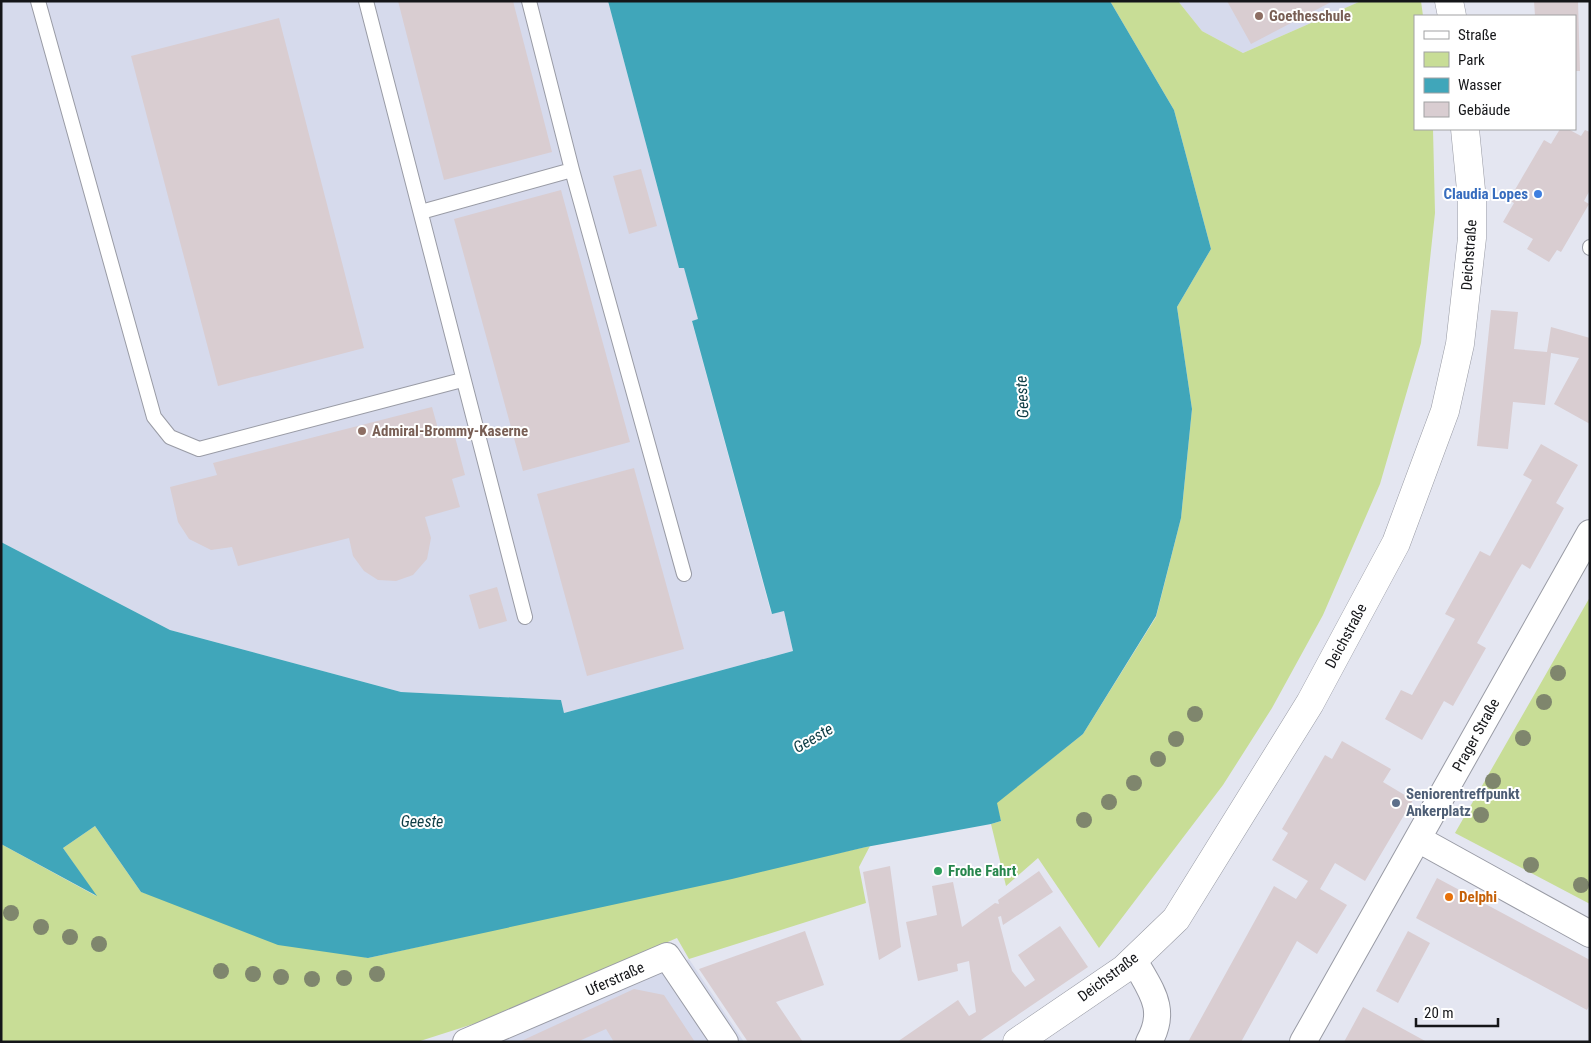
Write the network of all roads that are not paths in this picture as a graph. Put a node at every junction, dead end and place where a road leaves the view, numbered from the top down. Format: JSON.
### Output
{"nodes":[{"id":1,"x":38,"y":1,"type":"edge"},
{"id":2,"x":366,"y":1,"type":"edge"},
{"id":3,"x":529,"y":1,"type":"edge"},
{"id":4,"x":1449,"y":1,"type":"edge"},
{"id":5,"x":1452,"y":15,"type":"edge"},
{"id":6,"x":1466,"y":130,"type":"edge"},
{"id":7,"x":572,"y":170,"type":"junction"},
{"id":8,"x":421,"y":212,"type":"junction"},
{"id":9,"x":462,"y":380,"type":"junction"},
{"id":10,"x":1590,"y":533,"type":"edge"},
{"id":11,"x":684,"y":574,"type":"dead end"},
{"id":12,"x":525,"y":617,"type":"dead end"},
{"id":13,"x":1418,"y":839,"type":"junction"},
{"id":14,"x":1590,"y":934,"type":"edge"},
{"id":15,"x":1134,"y":960,"type":"junction"},
{"id":16,"x":466,"y":1042,"type":"edge"},
{"id":17,"x":725,"y":1042,"type":"edge"},
{"id":18,"x":1017,"y":1042,"type":"edge"},
{"id":19,"x":1149,"y":1042,"type":"edge"},
{"id":20,"x":1303,"y":1042,"type":"edge"}],
"edges":[{"from":1,"to":9,"type":"lane"},
{"from":2,"to":8,"type":"lane"},
{"from":3,"to":7,"type":"lane"},
{"from":4,"to":5,"type":"main road"},
{"from":6,"to":15,"type":"main road","name":"Deichstraße"},
{"from":7,"to":8,"type":"lane"},
{"from":7,"to":11,"type":"lane"},
{"from":8,"to":9,"type":"lane"},
{"from":9,"to":12,"type":"lane"},
{"from":10,"to":13,"type":"street","name":"Prager Straße"},
{"from":13,"to":14,"type":"street"},
{"from":13,"to":20,"type":"street","name":"Prager Straße"},
{"from":15,"to":18,"type":"main road","name":"Deichstraße"},
{"from":15,"to":19,"type":"street"},
{"from":16,"to":17,"type":"street","name":"Uferstraße"}]}
